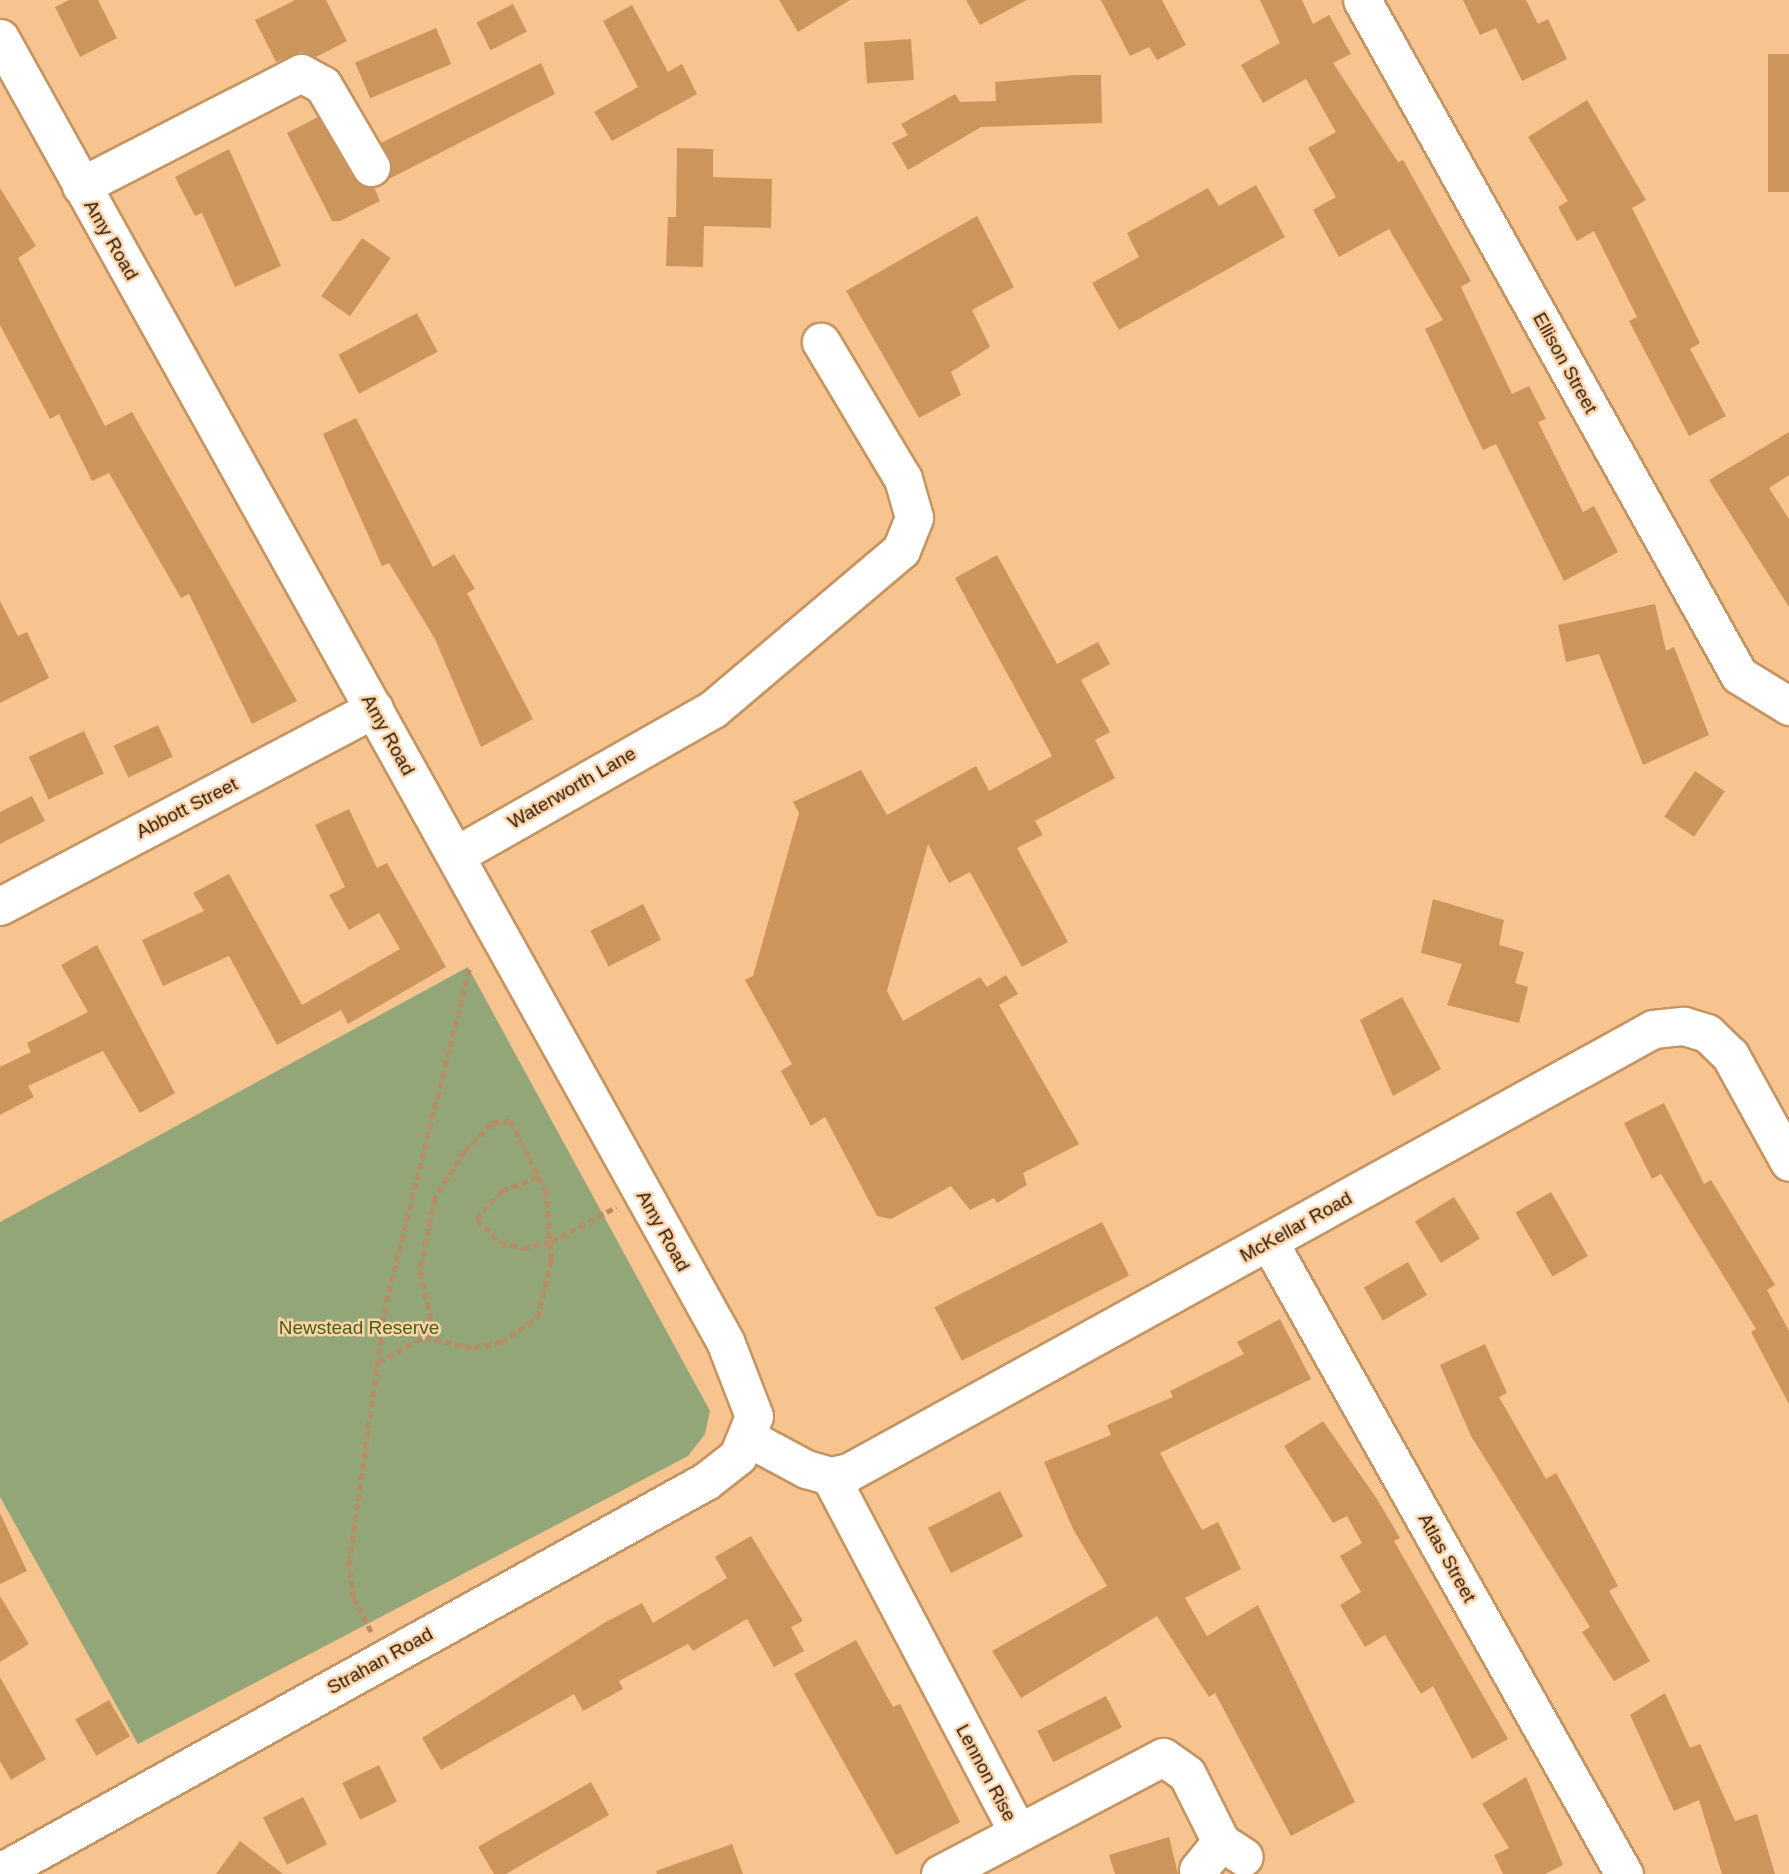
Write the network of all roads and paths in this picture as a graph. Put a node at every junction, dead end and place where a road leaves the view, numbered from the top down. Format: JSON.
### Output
{"nodes":[{"id":1,"x":1362,"y":0,"type":"edge"},
{"id":2,"x":0,"y":38,"type":"edge"},
{"id":3,"x":370,"y":167,"type":"dead end"},
{"id":4,"x":81,"y":186,"type":"junction"},
{"id":5,"x":821,"y":342,"type":"dead end"},
{"id":6,"x":1789,"y":706,"type":"edge"},
{"id":7,"x":374,"y":709,"type":"junction"},
{"id":8,"x":456,"y":855,"type":"junction"},
{"id":9,"x":0,"y":906,"type":"edge"},
{"id":10,"x":470,"y":967,"type":"dead end"},
{"id":11,"x":1789,"y":1162,"type":"edge"},
{"id":12,"x":538,"y":1178,"type":"junction"},
{"id":13,"x":641,"y":1192,"type":"junction"},
{"id":14,"x":551,"y":1242,"type":"junction"},
{"id":15,"x":1269,"y":1242,"type":"junction"},
{"id":16,"x":428,"y":1337,"type":"junction"},
{"id":17,"x":378,"y":1362,"type":"junction"},
{"id":18,"x":750,"y":1439,"type":"junction"},
{"id":19,"x":830,"y":1476,"type":"junction"},
{"id":20,"x":384,"y":1658,"type":"junction"},
{"id":21,"x":1017,"y":1830,"type":"junction"},
{"id":22,"x":1221,"y":1856,"type":"dead end"},
{"id":23,"x":4,"y":1860,"type":"edge"},
{"id":24,"x":940,"y":1874,"type":"edge"},
{"id":25,"x":1624,"y":1874,"type":"edge"}],
"edges":[{"from":1,"to":6,"type":"street","name":"Ellison Street"},
{"from":2,"to":4,"type":"street","name":"Amy Road"},
{"from":3,"to":4,"type":"street"},
{"from":4,"to":7,"type":"street","name":"Amy Road"},
{"from":5,"to":8,"type":"street","name":"Waterworth Lane"},
{"from":7,"to":8,"type":"street","name":"Amy Road"},
{"from":7,"to":9,"type":"street","name":"Abbott Street"},
{"from":8,"to":13,"type":"street","name":"Amy Road"},
{"from":10,"to":17,"type":"path"},
{"from":11,"to":15,"type":"street","name":"McKellar Road"},
{"from":12,"to":14,"type":"path"},
{"from":12,"to":14,"type":"path"},
{"from":12,"to":16,"type":"path"},
{"from":13,"to":14,"type":"path"},
{"from":13,"to":18,"type":"street","name":"Amy Road"},
{"from":14,"to":16,"type":"path"},
{"from":15,"to":19,"type":"street","name":"McKellar Road"},
{"from":15,"to":25,"type":"street","name":"Atlas Street"},
{"from":16,"to":17,"type":"path"},
{"from":17,"to":20,"type":"path"},
{"from":18,"to":19,"type":"street"},
{"from":18,"to":20,"type":"street","name":"Strahan Road"},
{"from":19,"to":21,"type":"street","name":"Lennon Rise"},
{"from":20,"to":23,"type":"street","name":"Strahan Road"},
{"from":21,"to":22,"type":"street","name":"Lennon Rise"},
{"from":21,"to":24,"type":"street"}]}
